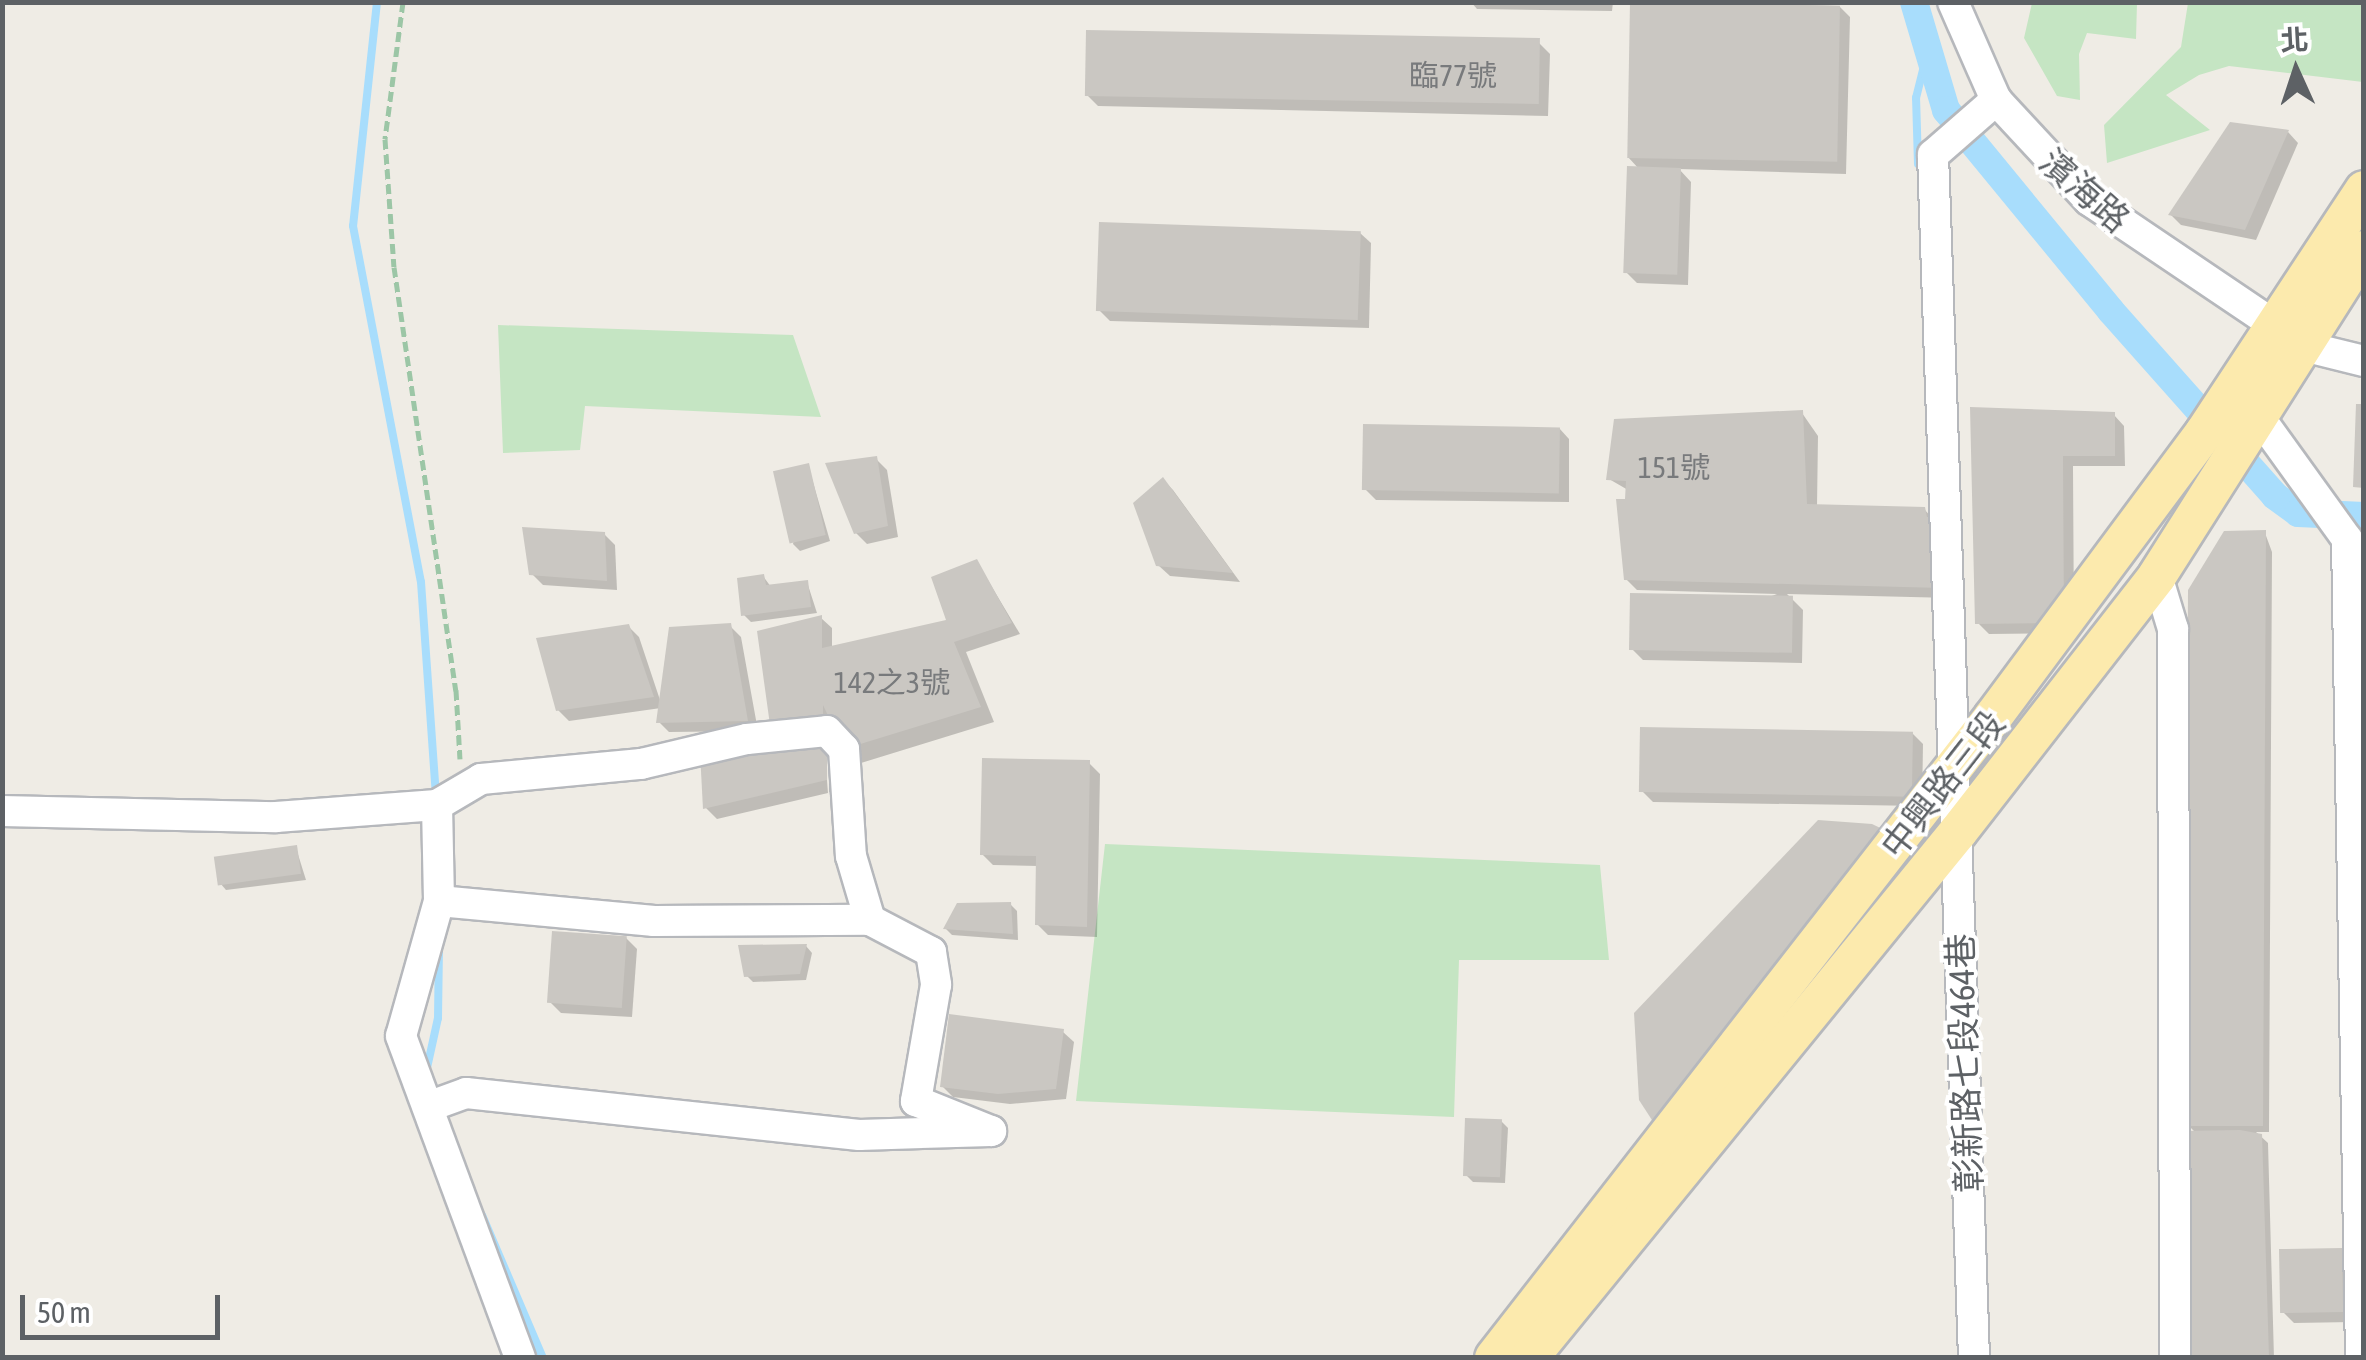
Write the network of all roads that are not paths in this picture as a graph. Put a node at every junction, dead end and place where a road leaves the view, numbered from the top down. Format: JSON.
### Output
{"nodes":[{"id":1,"x":1953,"y":2,"type":"edge"},
{"id":2,"x":1996,"y":100,"type":"junction"},
{"id":3,"x":2364,"y":190,"type":"edge"},
{"id":4,"x":2364,"y":250,"type":"edge"},
{"id":5,"x":2274,"y":327,"type":"junction"},
{"id":6,"x":2306,"y":347,"type":"junction"},
{"id":7,"x":2363,"y":361,"type":"edge"},
{"id":8,"x":2234,"y":388,"type":"junction"},
{"id":9,"x":2274,"y":430,"type":"junction"},
{"id":10,"x":2350,"y":531,"type":"edge"},
{"id":11,"x":2157,"y":576,"type":"junction"},
{"id":12,"x":1954,"y":769,"type":"junction"},
{"id":13,"x":436,"y":805,"type":"junction"},
{"id":14,"x":2,"y":811,"type":"edge"},
{"id":15,"x":1958,"y":832,"type":"junction"},
{"id":16,"x":439,"y":901,"type":"junction"},
{"id":17,"x":870,"y":920,"type":"junction"},
{"id":18,"x":430,"y":1106,"type":"junction"},
{"id":19,"x":520,"y":1358,"type":"edge"},
{"id":20,"x":1494,"y":1358,"type":"edge"},
{"id":21,"x":1529,"y":1358,"type":"edge"},
{"id":22,"x":1974,"y":1358,"type":"edge"},
{"id":23,"x":2175,"y":1358,"type":"edge"},
{"id":24,"x":2362,"y":1358,"type":"edge"}],
"edges":[{"from":1,"to":2,"type":"street","name":"濱海路"},
{"from":2,"to":5,"type":"street","name":"濱海路"},
{"from":2,"to":12,"type":"street","name":"彰新路七段464巷"},
{"from":3,"to":5,"type":"main road","name":"中興路三段"},
{"from":4,"to":6,"type":"main road","name":"中興路三段"},
{"from":5,"to":6,"type":"street","name":"濱海路"},
{"from":5,"to":8,"type":"main road","name":"中興路三段"},
{"from":6,"to":7,"type":"street","name":"濱海路"},
{"from":6,"to":9,"type":"main road","name":"中興路三段"},
{"from":8,"to":9,"type":"street"},
{"from":8,"to":12,"type":"main road","name":"中興路三段"},
{"from":9,"to":10,"type":"street"},
{"from":9,"to":11,"type":"main road","name":"中興路三段"},
{"from":10,"to":24,"type":"street"},
{"from":11,"to":15,"type":"main road","name":"中興路三段"},
{"from":11,"to":23,"type":"street"},
{"from":12,"to":15,"type":"street","name":"彰新路七段464巷"},
{"from":12,"to":20,"type":"main road","name":"中興路三段"},
{"from":13,"to":14,"type":"street"},
{"from":13,"to":16,"type":"street"},
{"from":13,"to":17,"type":"street"},
{"from":15,"to":21,"type":"main road","name":"中興路三段"},
{"from":15,"to":22,"type":"street","name":"彰新路七段464巷"},
{"from":16,"to":17,"type":"street"},
{"from":16,"to":18,"type":"street"},
{"from":17,"to":18,"type":"street"},
{"from":18,"to":19,"type":"street"}]}
